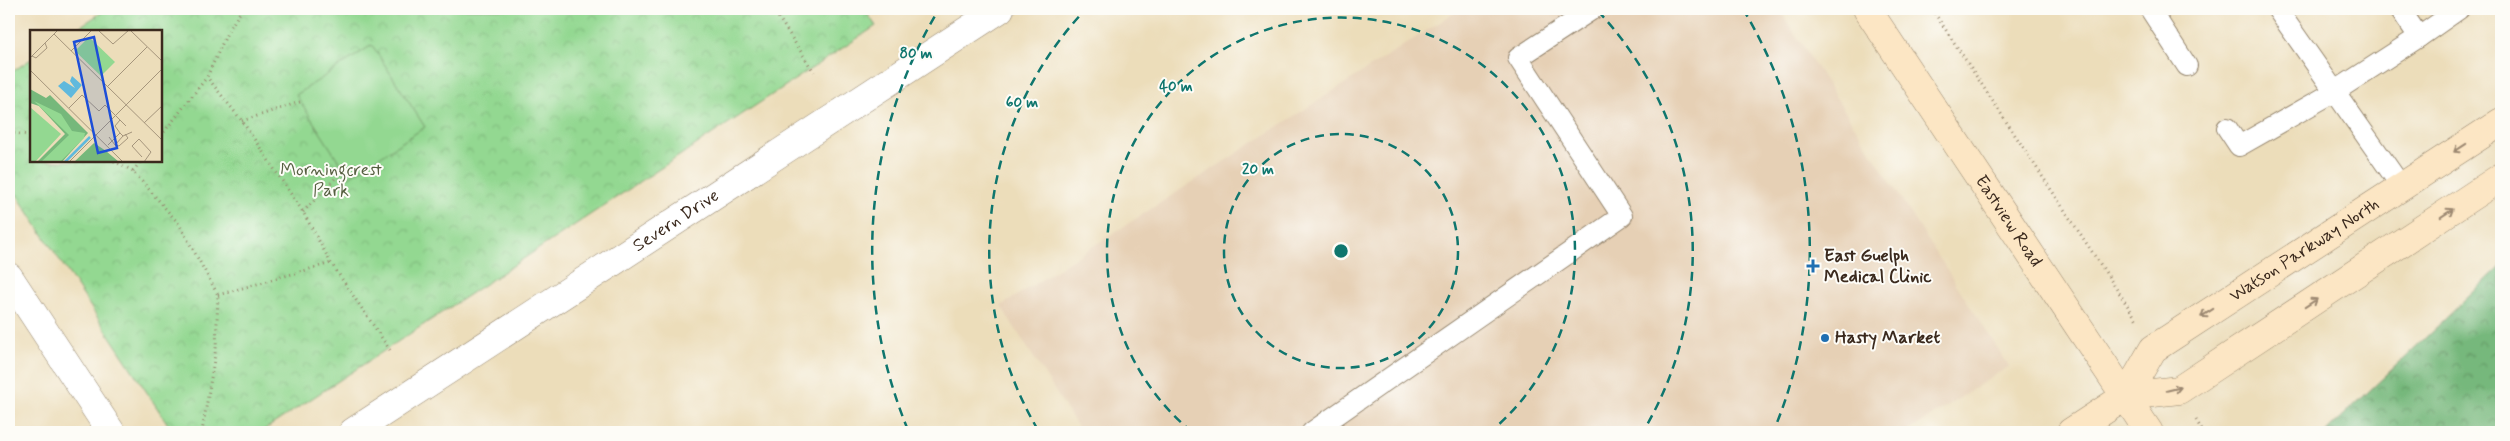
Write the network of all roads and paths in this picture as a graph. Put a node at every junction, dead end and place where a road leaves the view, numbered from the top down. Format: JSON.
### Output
{"nodes":[{"id":1,"x":242,"y":9,"type":"edge"},
{"id":2,"x":773,"y":9,"type":"edge"},
{"id":3,"x":1000,"y":9,"type":"edge"},
{"id":4,"x":1593,"y":9,"type":"edge"},
{"id":5,"x":1867,"y":9,"type":"edge"},
{"id":6,"x":1932,"y":9,"type":"edge"},
{"id":7,"x":2150,"y":9,"type":"edge"},
{"id":8,"x":2277,"y":9,"type":"edge"},
{"id":9,"x":2400,"y":9,"type":"edge"},
{"id":10,"x":2459,"y":9,"type":"edge"},
{"id":11,"x":2419,"y":37,"type":"junction"},
{"id":12,"x":2187,"y":66,"type":"dead end"},
{"id":13,"x":814,"y":72,"type":"dead end"},
{"id":14,"x":207,"y":77,"type":"junction"},
{"id":15,"x":2334,"y":92,"type":"junction"},
{"id":16,"x":300,"y":102,"type":"dead end"},
{"id":17,"x":242,"y":121,"type":"junction"},
{"id":18,"x":2501,"y":122,"type":"edge"},
{"id":19,"x":2227,"y":128,"type":"dead end"},
{"id":20,"x":9,"y":133,"type":"edge"},
{"id":21,"x":30,"y":135,"type":"edge"},
{"id":22,"x":162,"y":135,"type":"edge"},
{"id":23,"x":116,"y":162,"type":"edge"},
{"id":24,"x":140,"y":162,"type":"edge"},
{"id":25,"x":344,"y":169,"type":"dead end"},
{"id":26,"x":133,"y":172,"type":"junction"},
{"id":27,"x":2501,"y":177,"type":"edge"},
{"id":28,"x":2401,"y":186,"type":"junction"},
{"id":29,"x":303,"y":212,"type":"junction"},
{"id":30,"x":331,"y":263,"type":"junction"},
{"id":31,"x":9,"y":277,"type":"edge"},
{"id":32,"x":218,"y":294,"type":"junction"},
{"id":33,"x":2153,"y":349,"type":"junction"},
{"id":34,"x":390,"y":350,"type":"dead end"},
{"id":35,"x":2179,"y":390,"type":"junction"},
{"id":36,"x":2126,"y":396,"type":"junction"},
{"id":37,"x":110,"y":432,"type":"edge"},
{"id":38,"x":202,"y":432,"type":"edge"},
{"id":39,"x":353,"y":432,"type":"edge"},
{"id":40,"x":1312,"y":432,"type":"edge"},
{"id":41,"x":2071,"y":432,"type":"edge"},
{"id":42,"x":2150,"y":432,"type":"edge"},
{"id":43,"x":2203,"y":432,"type":"edge"}],
"edges":[{"from":1,"to":14,"type":"path"},
{"from":2,"to":13,"type":"path"},
{"from":3,"to":39,"type":"street","name":"Severn Drive"},
{"from":4,"to":40,"type":"lane"},
{"from":5,"to":36,"type":"main road","name":"Eastview Road"},
{"from":6,"to":33,"type":"path"},
{"from":7,"to":12,"type":"lane"},
{"from":8,"to":15,"type":"lane"},
{"from":9,"to":11,"type":"lane"},
{"from":10,"to":11,"type":"lane"},
{"from":11,"to":15,"type":"lane"},
{"from":14,"to":17,"type":"path"},
{"from":14,"to":22,"type":"path"},
{"from":15,"to":19,"type":"lane"},
{"from":15,"to":28,"type":"lane"},
{"from":16,"to":17,"type":"path"},
{"from":17,"to":29,"type":"path"},
{"from":18,"to":28,"type":"main road","name":"Watson Parkway North","one_way":true},
{"from":20,"to":21,"type":"path"},
{"from":23,"to":26,"type":"path"},
{"from":24,"to":26,"type":"path"},
{"from":25,"to":29,"type":"path"},
{"from":26,"to":32,"type":"path"},
{"from":35,"to":27,"type":"main road","name":"Watson Parkway North","one_way":true},
{"from":28,"to":33,"type":"main road","name":"Watson Parkway North","one_way":true},
{"from":29,"to":30,"type":"path"},
{"from":30,"to":32,"type":"path"},
{"from":30,"to":34,"type":"path"},
{"from":31,"to":37,"type":"street"},
{"from":32,"to":38,"type":"path"},
{"from":33,"to":36,"type":"main road","name":"Watson Parkway North"},
{"from":36,"to":35,"type":"main road","name":"Watson Parkway North","one_way":true},
{"from":35,"to":43,"type":"path"},
{"from":36,"to":41,"type":"main road","name":"Watson Parkway North"},
{"from":36,"to":42,"type":"main road","name":"Eastview Road"}]}
